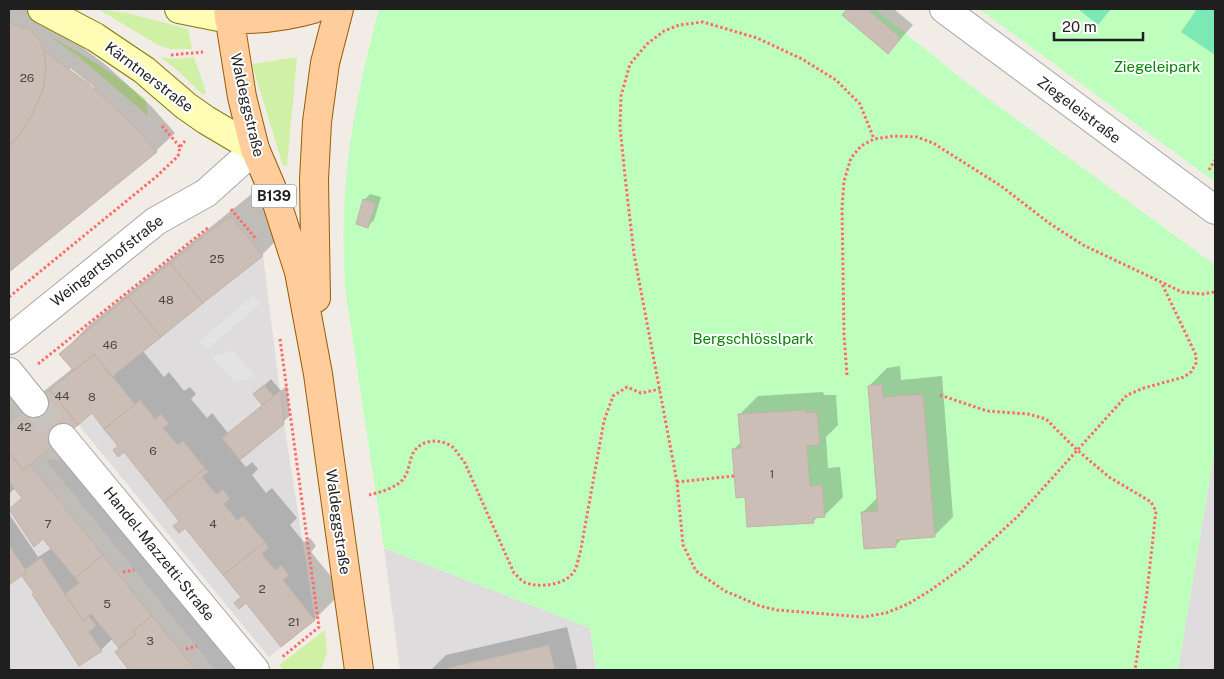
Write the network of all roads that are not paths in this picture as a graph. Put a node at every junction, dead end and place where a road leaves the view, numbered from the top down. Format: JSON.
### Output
{"nodes":[{"id":1,"x":42,"y":9,"type":"edge"},
{"id":2,"x":179,"y":9,"type":"edge"},
{"id":3,"x":313,"y":9,"type":"edge"},
{"id":4,"x":339,"y":9,"type":"edge"},
{"id":5,"x":944,"y":9,"type":"edge"},
{"id":6,"x":228,"y":14,"type":"edge"},
{"id":7,"x":255,"y":149,"type":"junction"},
{"id":8,"x":1215,"y":210,"type":"edge"},
{"id":9,"x":9,"y":340,"type":"edge"},
{"id":10,"x":9,"y":372,"type":"edge"},
{"id":11,"x":318,"y":374,"type":"junction"},
{"id":12,"x":34,"y":403,"type":"tunnel mouth"},
{"id":13,"x":63,"y":438,"type":"tunnel mouth"},
{"id":14,"x":266,"y":666,"type":"edge"},
{"id":15,"x":359,"y":670,"type":"edge"}],
"edges":[{"from":1,"to":7,"type":"main road","name":"Kärntnerstraße"},
{"from":2,"to":6,"type":"main road"},
{"from":3,"to":6,"type":"main road"},
{"from":4,"to":11,"type":"main road","name":"Waldeggstraße","number":"B139"},
{"from":5,"to":8,"type":"street","name":"Ziegeleistraße"},
{"from":6,"to":7,"type":"main road","name":"Waldeggstraße","number":"B139"},
{"from":7,"to":9,"type":"street","name":"Weingartshofstraße"},
{"from":7,"to":11,"type":"main road","name":"Waldeggstraße","number":"B139"},
{"from":10,"to":12,"type":"street"},
{"from":11,"to":15,"type":"main road","name":"Waldeggstraße","number":"B139"},
{"from":13,"to":14,"type":"street","name":"Handel-Mazzetti-Straße"}]}
